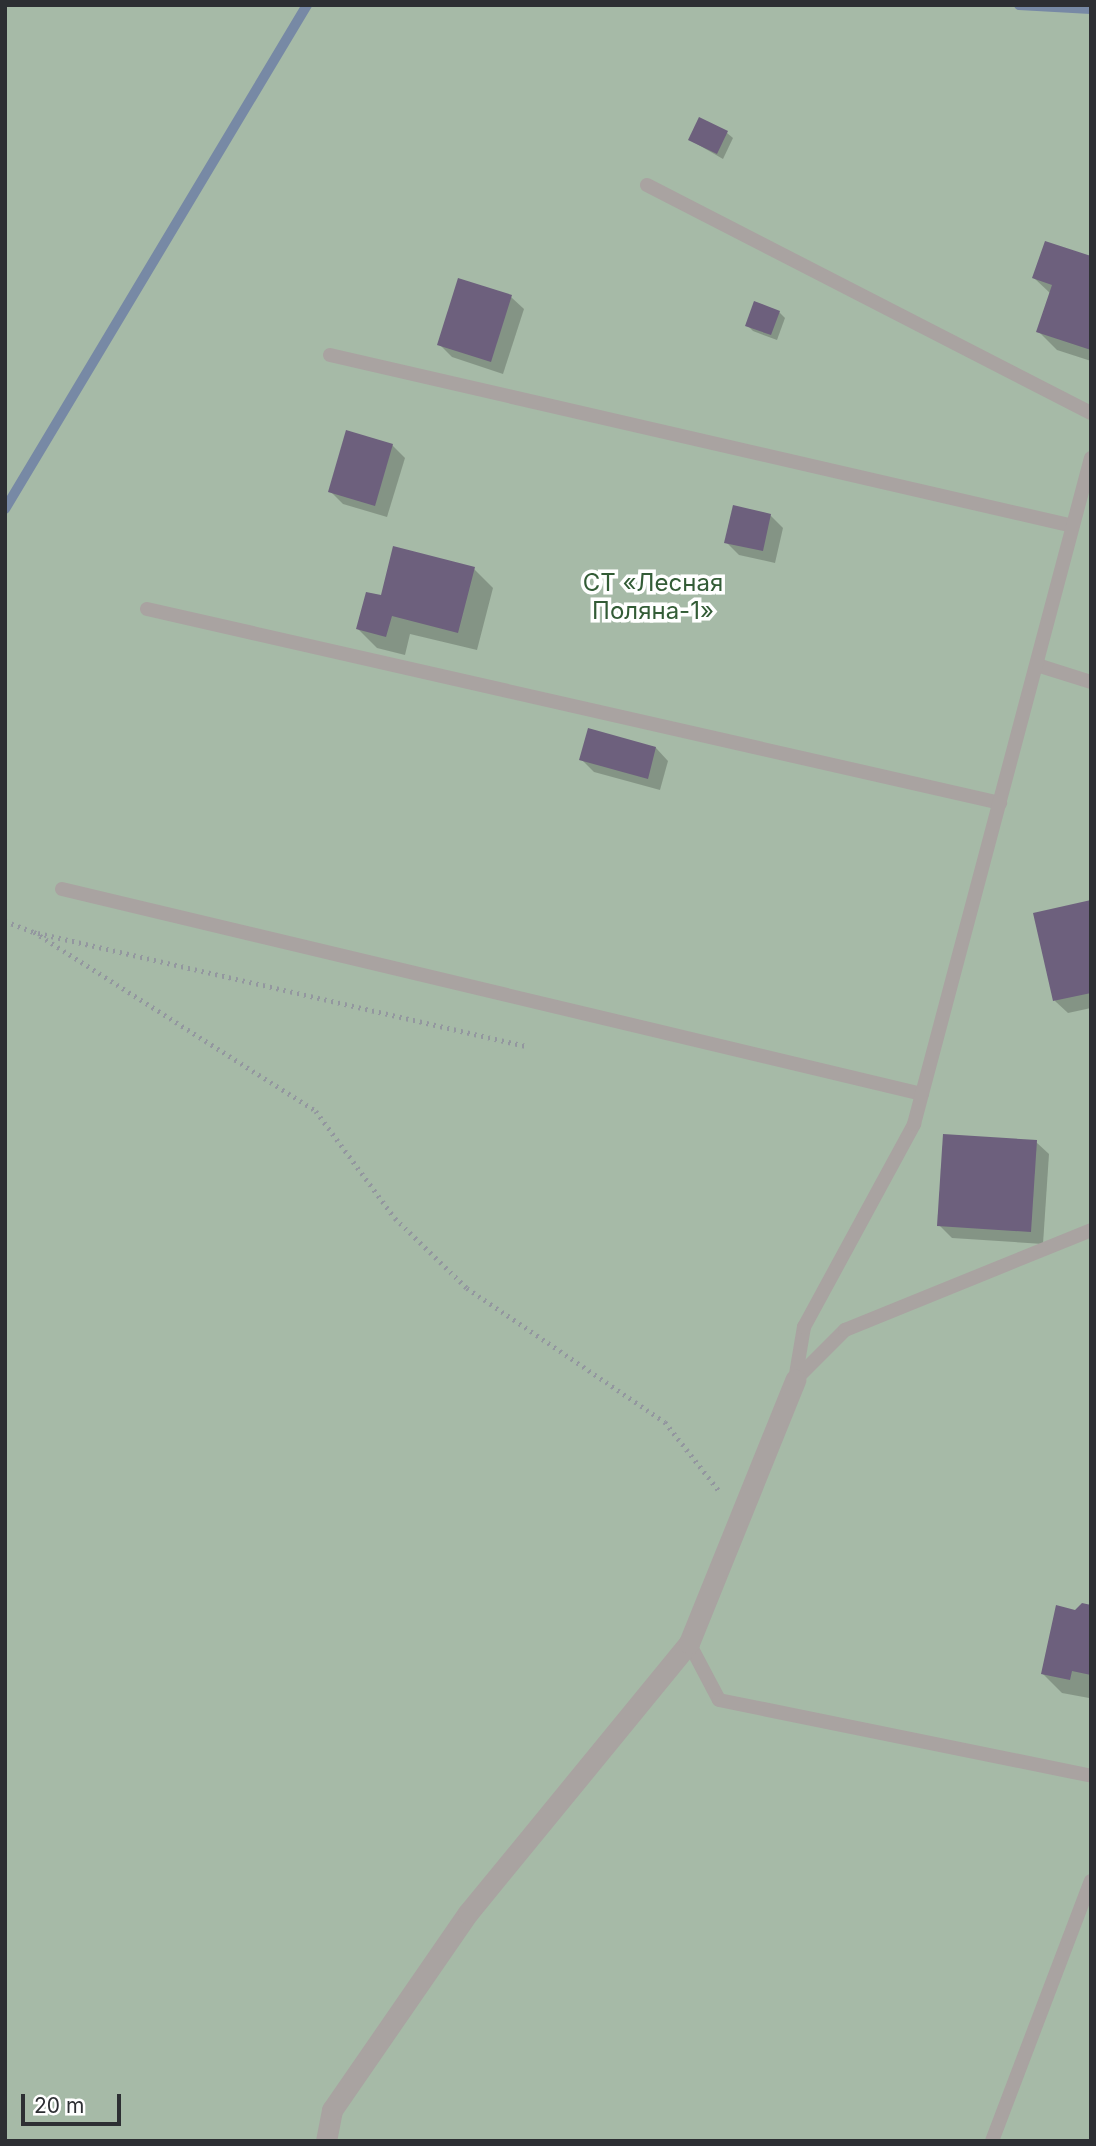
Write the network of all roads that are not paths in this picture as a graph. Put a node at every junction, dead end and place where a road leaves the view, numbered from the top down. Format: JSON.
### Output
{"nodes":[{"id":1,"x":647,"y":185,"type":"dead end"},
{"id":2,"x":330,"y":355,"type":"dead end"},
{"id":3,"x":1091,"y":413,"type":"edge"},
{"id":4,"x":1091,"y":458,"type":"edge"},
{"id":5,"x":1073,"y":526,"type":"junction"},
{"id":6,"x":147,"y":609,"type":"dead end"},
{"id":7,"x":1037,"y":665,"type":"junction"},
{"id":8,"x":1091,"y":682,"type":"edge"},
{"id":9,"x":1000,"y":803,"type":"junction"},
{"id":10,"x":62,"y":890,"type":"dead end"},
{"id":11,"x":922,"y":1094,"type":"junction"},
{"id":12,"x":1091,"y":1230,"type":"edge"},
{"id":13,"x":795,"y":1380,"type":"junction"},
{"id":14,"x":689,"y":1643,"type":"junction"},
{"id":15,"x":1091,"y":1776,"type":"edge"},
{"id":16,"x":1091,"y":1881,"type":"edge"},
{"id":17,"x":326,"y":2141,"type":"edge"},
{"id":18,"x":992,"y":2141,"type":"edge"}],
"edges":[{"from":1,"to":3,"type":"lane"},
{"from":2,"to":5,"type":"lane"},
{"from":4,"to":5,"type":"lane"},
{"from":5,"to":7,"type":"lane"},
{"from":6,"to":9,"type":"lane"},
{"from":7,"to":8,"type":"lane"},
{"from":7,"to":9,"type":"lane"},
{"from":9,"to":11,"type":"lane"},
{"from":10,"to":11,"type":"lane"},
{"from":11,"to":13,"type":"lane"},
{"from":12,"to":13,"type":"lane"},
{"from":13,"to":14,"type":"street"},
{"from":14,"to":15,"type":"lane"},
{"from":14,"to":17,"type":"street"},
{"from":16,"to":18,"type":"lane"}]}
